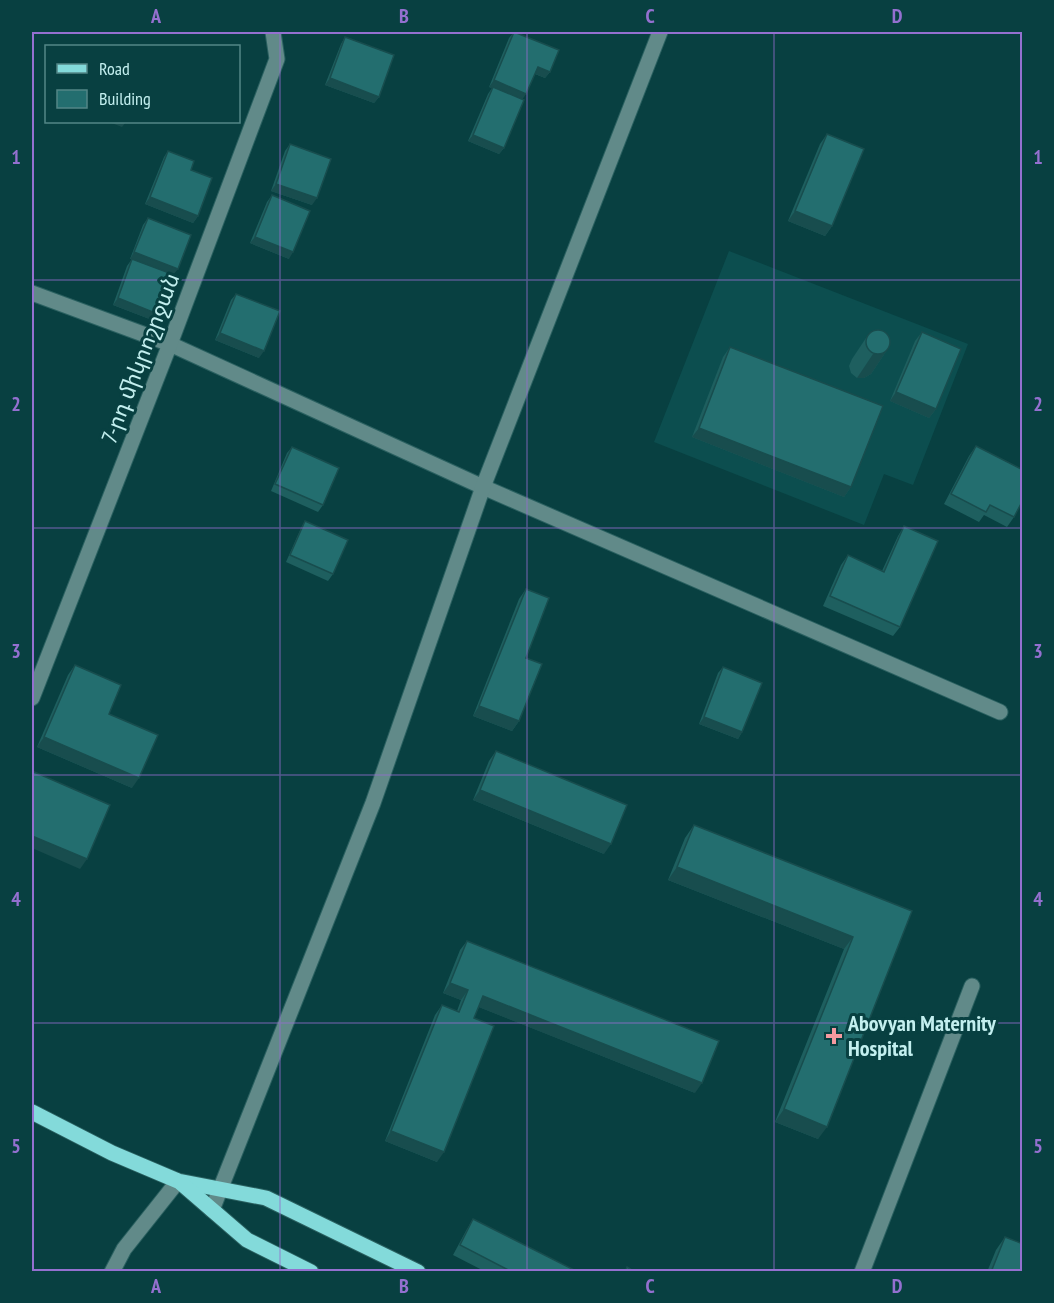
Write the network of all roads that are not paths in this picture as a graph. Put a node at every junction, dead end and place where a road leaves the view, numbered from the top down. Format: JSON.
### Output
{"nodes":[{"id":1,"x":273,"y":32,"type":"edge"},
{"id":2,"x":660,"y":32,"type":"edge"},
{"id":3,"x":32,"y":293,"type":"edge"},
{"id":4,"x":170,"y":344,"type":"junction"},
{"id":5,"x":483,"y":487,"type":"junction"},
{"id":6,"x":32,"y":698,"type":"edge"},
{"id":7,"x":1000,"y":712,"type":"dead end"},
{"id":8,"x":972,"y":986,"type":"dead end"},
{"id":9,"x":32,"y":1112,"type":"edge"},
{"id":10,"x":178,"y":1181,"type":"junction"},
{"id":11,"x":219,"y":1189,"type":"junction"},
{"id":12,"x":212,"y":1210,"type":"junction"},
{"id":13,"x":112,"y":1272,"type":"edge"},
{"id":14,"x":311,"y":1272,"type":"edge"},
{"id":15,"x":418,"y":1272,"type":"edge"},
{"id":16,"x":861,"y":1272,"type":"edge"}],
"edges":[{"from":1,"to":4,"type":"street","name":"7-րդ միկրոշրջան"},
{"from":2,"to":5,"type":"street"},
{"from":3,"to":4,"type":"street"},
{"from":4,"to":5,"type":"street"},
{"from":4,"to":6,"type":"street","name":"7-րդ միկրոշրջան"},
{"from":5,"to":7,"type":"street"},
{"from":5,"to":11,"type":"street"},
{"from":8,"to":16,"type":"street"},
{"from":9,"to":10,"type":"main road"},
{"from":10,"to":11,"type":"main road"},
{"from":10,"to":12,"type":"main road"},
{"from":10,"to":13,"type":"street"},
{"from":11,"to":12,"type":"street"},
{"from":11,"to":15,"type":"main road"},
{"from":12,"to":14,"type":"main road"}]}
